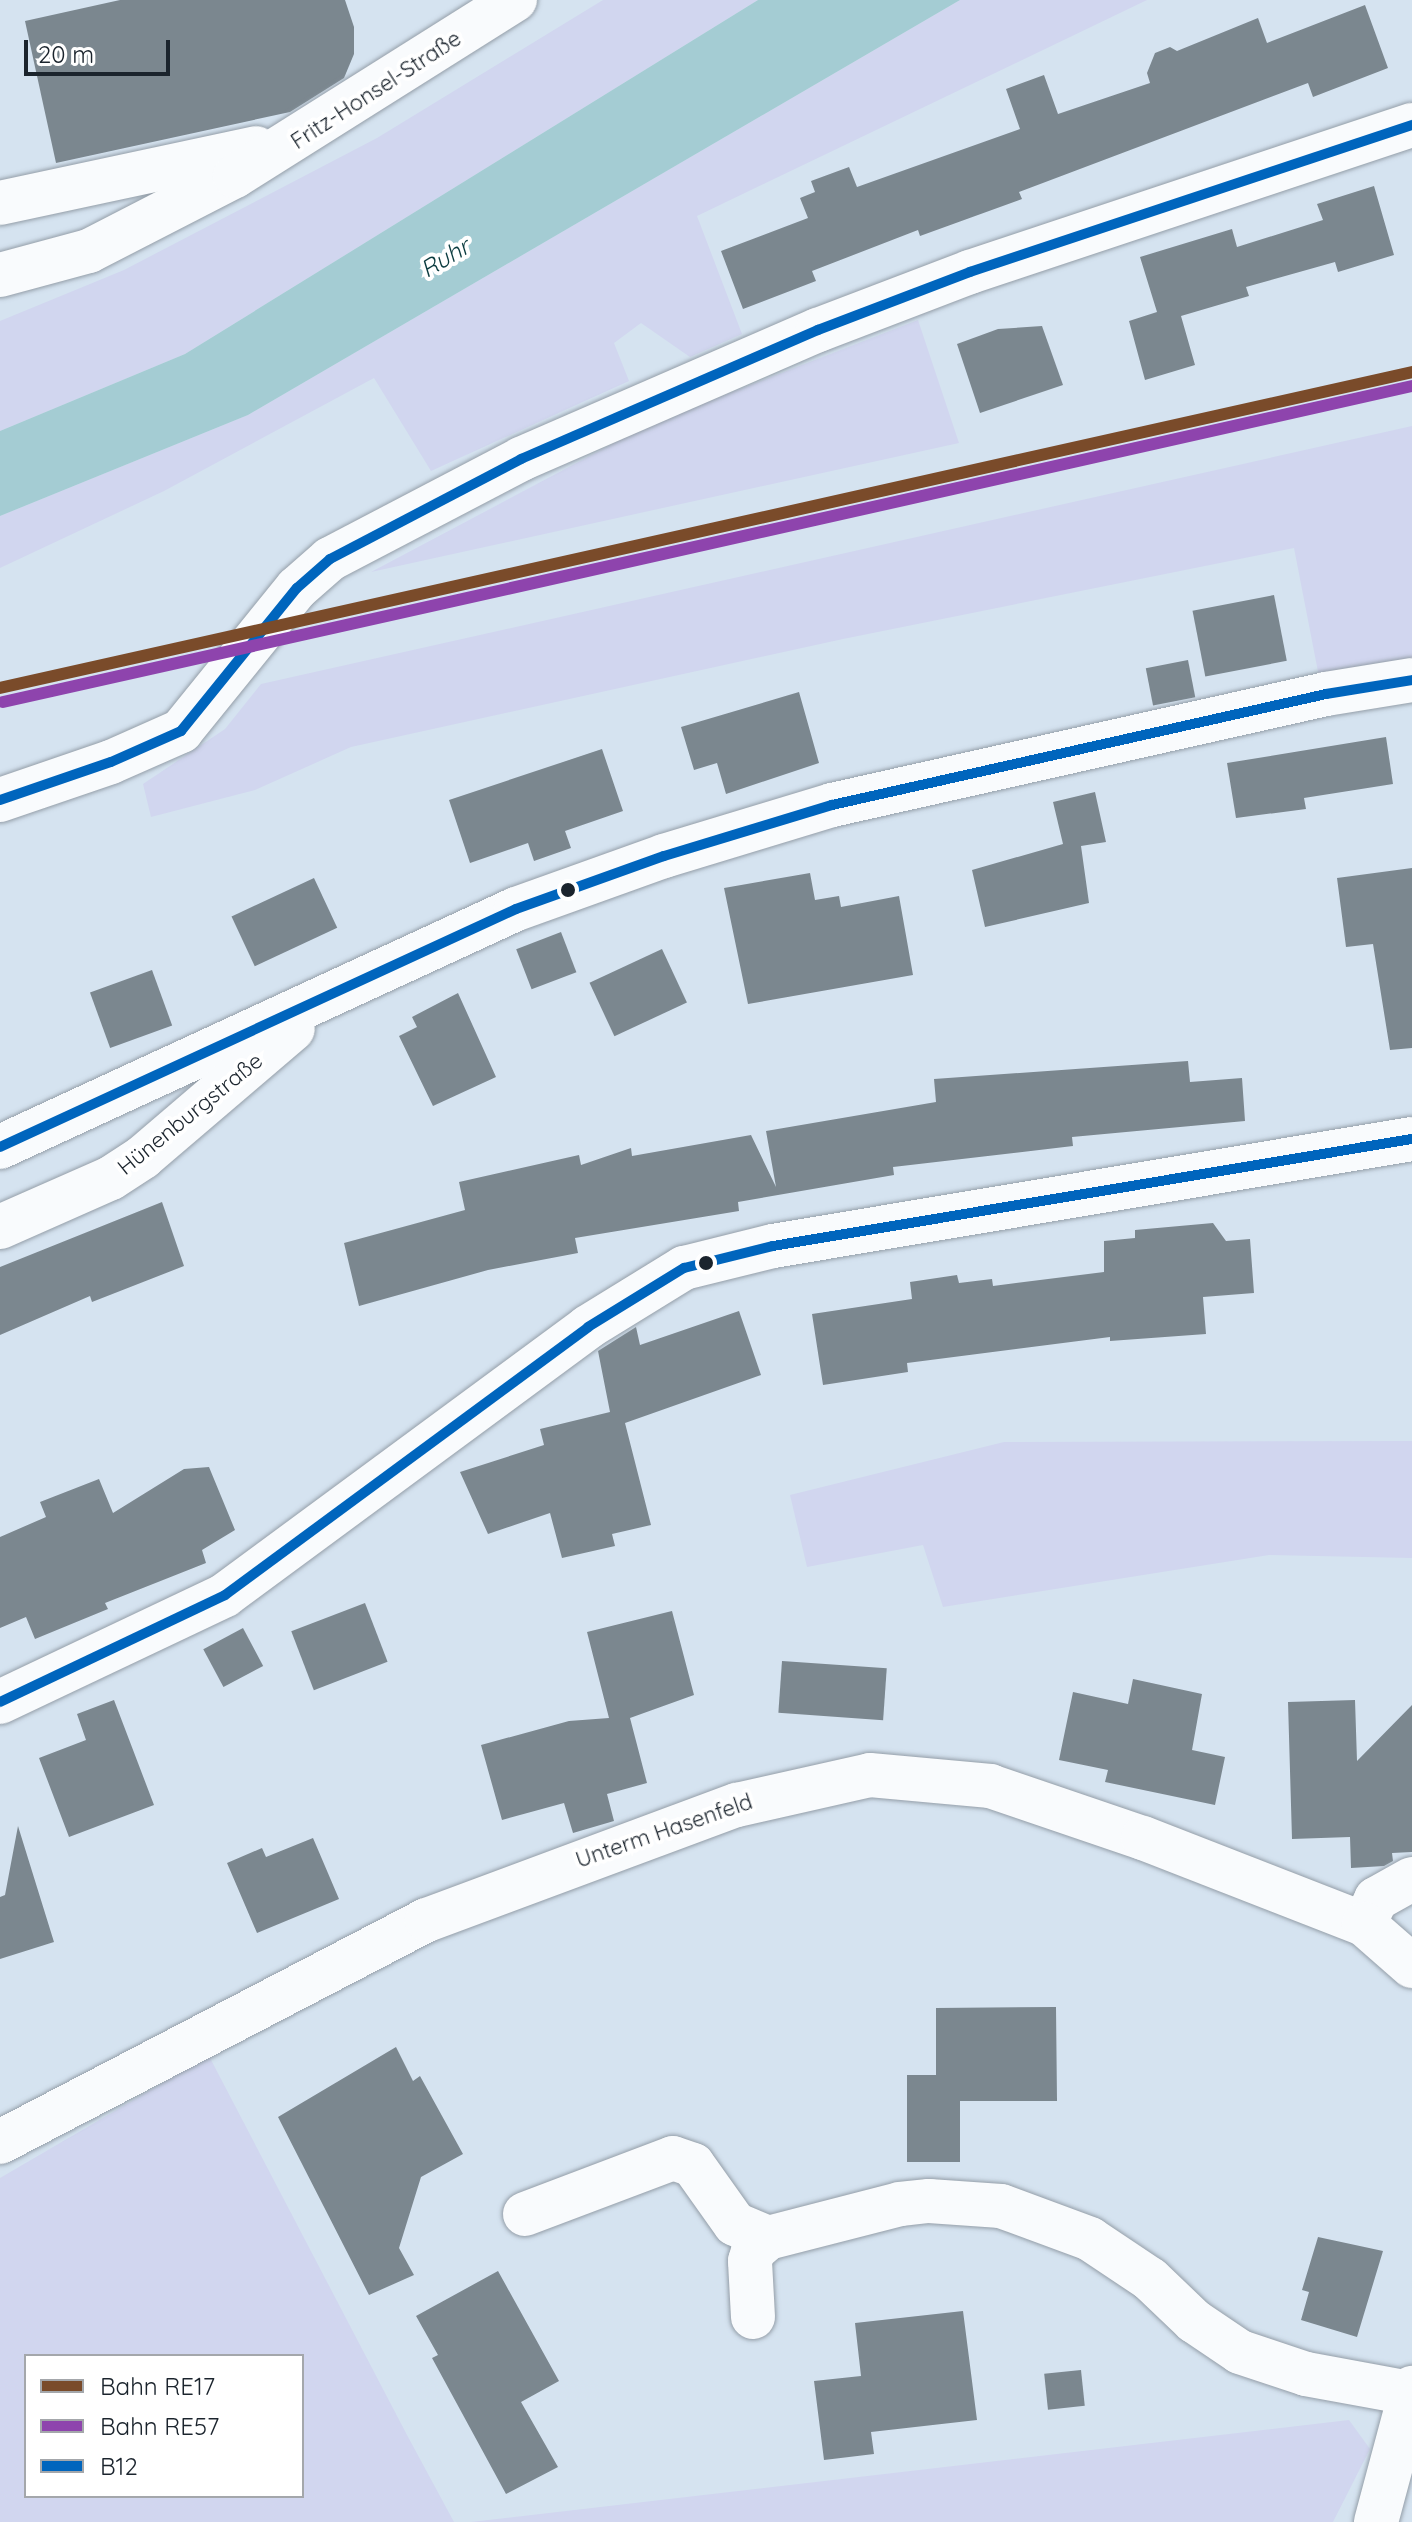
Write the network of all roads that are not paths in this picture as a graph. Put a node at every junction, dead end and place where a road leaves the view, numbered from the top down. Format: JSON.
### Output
{"nodes":[{"id":1,"x":515,"y":0,"type":"edge"},
{"id":2,"x":1412,"y":125,"type":"edge"},
{"id":3,"x":302,"y":138,"type":"junction"},
{"id":4,"x":235,"y":176,"type":"junction"},
{"id":5,"x":0,"y":203,"type":"edge"},
{"id":6,"x":0,"y":235,"type":"edge"},
{"id":7,"x":0,"y":275,"type":"edge"},
{"id":8,"x":1412,"y":680,"type":"edge"},
{"id":9,"x":0,"y":800,"type":"edge"},
{"id":10,"x":324,"y":1001,"type":"junction"},
{"id":11,"x":1412,"y":1139,"type":"edge"},
{"id":12,"x":0,"y":1147,"type":"edge"},
{"id":13,"x":0,"y":1227,"type":"edge"},
{"id":14,"x":0,"y":1702,"type":"edge"},
{"id":15,"x":1412,"y":1879,"type":"edge"},
{"id":16,"x":1364,"y":1924,"type":"junction"},
{"id":17,"x":1412,"y":1966,"type":"edge"},
{"id":18,"x":0,"y":2142,"type":"edge"},
{"id":19,"x":525,"y":2214,"type":"dead end"},
{"id":20,"x":768,"y":2238,"type":"junction"},
{"id":21,"x":753,"y":2317,"type":"dead end"},
{"id":22,"x":1411,"y":2390,"type":"edge"},
{"id":23,"x":1376,"y":2522,"type":"edge"}],
"edges":[{"from":1,"to":3,"type":"street","name":"Fritz-Honsel-Straße"},
{"from":2,"to":9,"type":"street"},
{"from":3,"to":4,"type":"street","name":"Fritz-Honsel-Straße"},
{"from":3,"to":5,"type":"street"},
{"from":4,"to":6,"type":"street"},
{"from":4,"to":7,"type":"street"},
{"from":8,"to":10,"type":"street","name":"Hünenburgstraße"},
{"from":10,"to":12,"type":"street","name":"Hünenburgstraße"},
{"from":10,"to":13,"type":"street","name":"Hünenburgstraße"},
{"from":11,"to":14,"type":"street"},
{"from":15,"to":16,"type":"street"},
{"from":16,"to":17,"type":"street","name":"Unterm Hasenfeld"},
{"from":16,"to":18,"type":"street","name":"Unterm Hasenfeld"},
{"from":19,"to":20,"type":"street"},
{"from":20,"to":21,"type":"street"},
{"from":20,"to":22,"type":"street"},
{"from":22,"to":23,"type":"street"}]}
